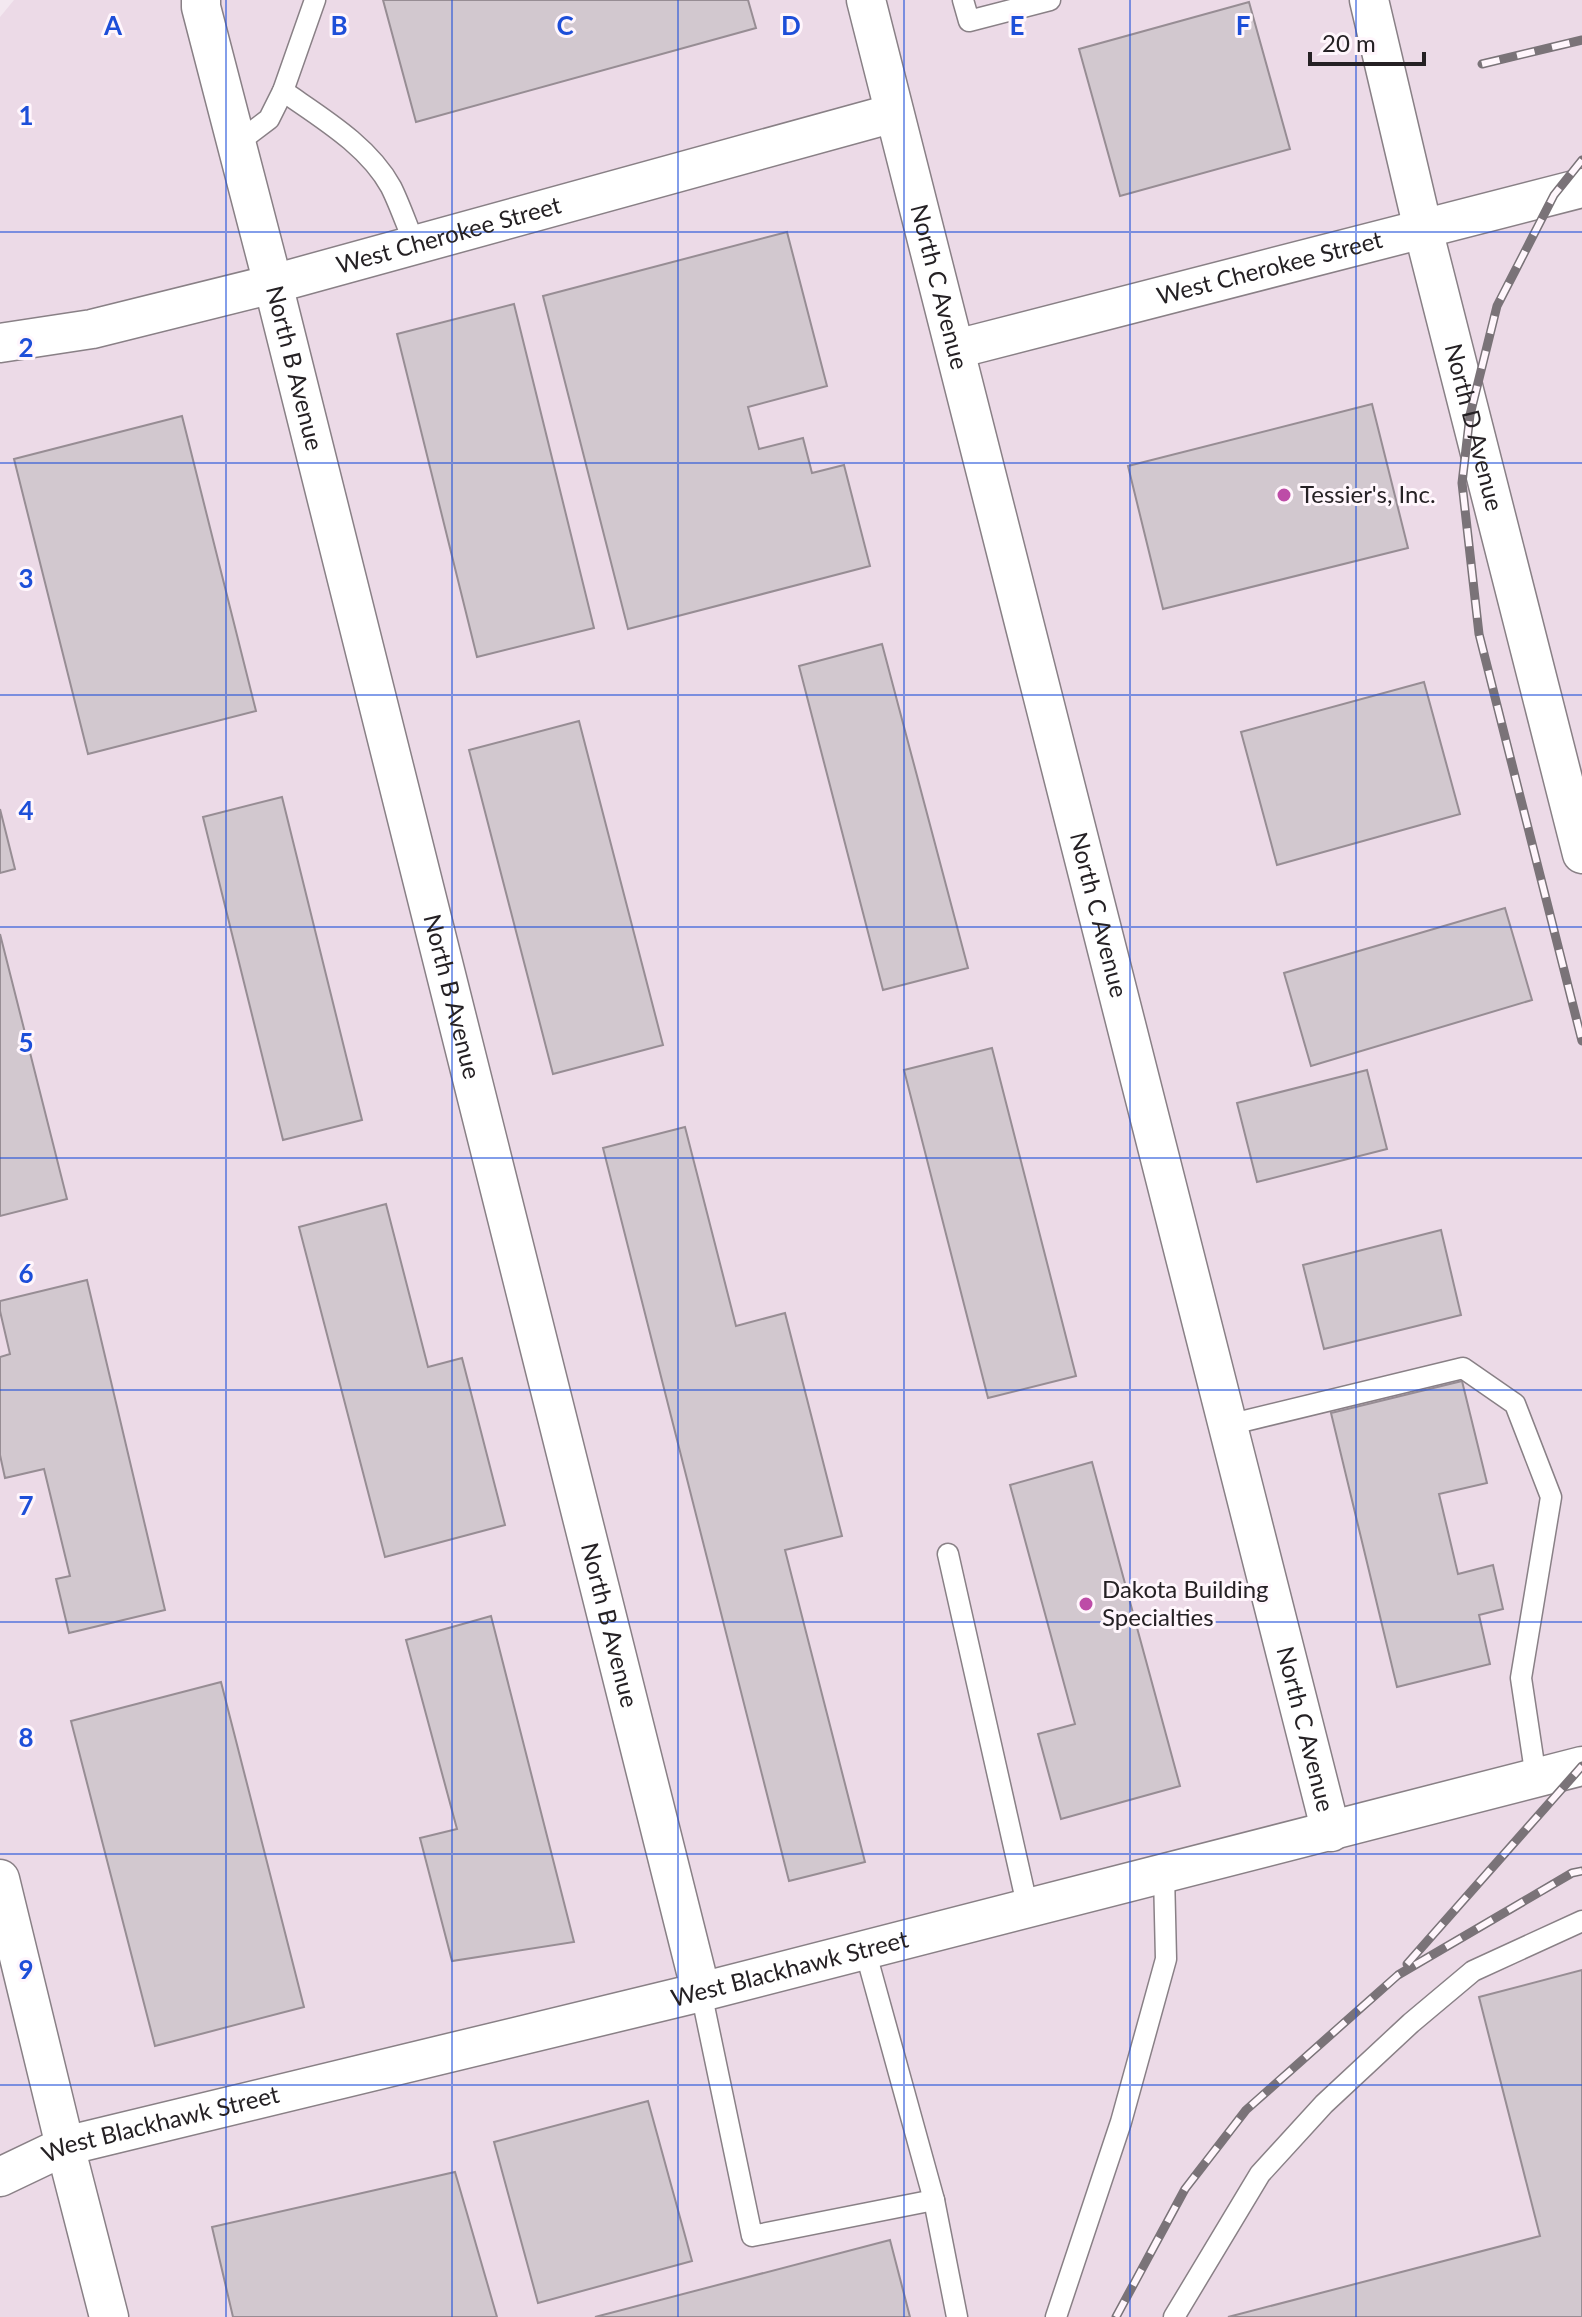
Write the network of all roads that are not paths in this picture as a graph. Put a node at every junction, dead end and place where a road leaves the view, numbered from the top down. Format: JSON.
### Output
{"nodes":[{"id":1,"x":201,"y":0,"type":"edge"},
{"id":2,"x":315,"y":0,"type":"edge"},
{"id":3,"x":866,"y":0,"type":"edge"},
{"id":4,"x":963,"y":0,"type":"edge"},
{"id":5,"x":1050,"y":0,"type":"edge"},
{"id":6,"x":1369,"y":0,"type":"edge"},
{"id":7,"x":283,"y":91,"type":"junction"},
{"id":8,"x":894,"y":113,"type":"junction"},
{"id":9,"x":236,"y":144,"type":"junction"},
{"id":10,"x":1582,"y":188,"type":"edge"},
{"id":11,"x":1423,"y":229,"type":"junction"},
{"id":12,"x":415,"y":245,"type":"junction"},
{"id":13,"x":273,"y":284,"type":"junction"},
{"id":14,"x":0,"y":343,"type":"edge"},
{"id":15,"x":956,"y":349,"type":"junction"},
{"id":16,"x":1582,"y":854,"type":"edge"},
{"id":17,"x":1228,"y":1425,"type":"junction"},
{"id":18,"x":948,"y":1554,"type":"dead end"},
{"id":19,"x":1582,"y":1766,"type":"edge"},
{"id":20,"x":1536,"y":1778,"type":"junction"},
{"id":21,"x":1331,"y":1832,"type":"junction"},
{"id":22,"x":1164,"y":1874,"type":"junction"},
{"id":23,"x":0,"y":1879,"type":"edge"},
{"id":24,"x":1028,"y":1909,"type":"junction"},
{"id":25,"x":1582,"y":1921,"type":"edge"},
{"id":26,"x":865,"y":1950,"type":"junction"},
{"id":27,"x":701,"y":1992,"type":"junction"},
{"id":28,"x":65,"y":2146,"type":"junction"},
{"id":29,"x":0,"y":2177,"type":"edge"},
{"id":30,"x":934,"y":2200,"type":"junction"},
{"id":31,"x":109,"y":2317,"type":"edge"},
{"id":32,"x":957,"y":2317,"type":"edge"},
{"id":33,"x":1056,"y":2317,"type":"edge"},
{"id":34,"x":1174,"y":2317,"type":"edge"}],
"edges":[{"from":1,"to":9,"type":"street","name":"North B Avenue"},
{"from":2,"to":7,"type":"lane"},
{"from":3,"to":8,"type":"street","name":"North C Avenue"},
{"from":4,"to":5,"type":"lane"},
{"from":6,"to":11,"type":"street","name":"North D Avenue"},
{"from":7,"to":9,"type":"lane"},
{"from":7,"to":12,"type":"lane"},
{"from":8,"to":12,"type":"street","name":"West Cherokee Street"},
{"from":8,"to":15,"type":"street","name":"North C Avenue"},
{"from":9,"to":13,"type":"street","name":"North B Avenue"},
{"from":10,"to":11,"type":"street","name":"West Cherokee Street"},
{"from":11,"to":15,"type":"street","name":"West Cherokee Street"},
{"from":11,"to":16,"type":"street","name":"North D Avenue"},
{"from":12,"to":13,"type":"street","name":"West Cherokee Street"},
{"from":13,"to":14,"type":"street","name":"West Cherokee Street"},
{"from":13,"to":27,"type":"street","name":"North B Avenue"},
{"from":15,"to":17,"type":"street","name":"North C Avenue"},
{"from":17,"to":20,"type":"lane"},
{"from":17,"to":21,"type":"street","name":"North C Avenue"},
{"from":18,"to":24,"type":"lane"},
{"from":19,"to":20,"type":"street","name":"West Blackhawk Street"},
{"from":20,"to":21,"type":"street","name":"West Blackhawk Street"},
{"from":21,"to":22,"type":"street","name":"West Blackhawk Street"},
{"from":22,"to":24,"type":"street","name":"West Blackhawk Street"},
{"from":22,"to":33,"type":"lane"},
{"from":23,"to":28,"type":"street"},
{"from":24,"to":26,"type":"street","name":"West Blackhawk Street"},
{"from":25,"to":34,"type":"lane"},
{"from":26,"to":27,"type":"street","name":"West Blackhawk Street"},
{"from":26,"to":30,"type":"lane"},
{"from":27,"to":28,"type":"street","name":"West Blackhawk Street"},
{"from":27,"to":30,"type":"lane"},
{"from":28,"to":29,"type":"street","name":"West Blackhawk Street"},
{"from":28,"to":31,"type":"street"},
{"from":30,"to":32,"type":"lane"}]}
